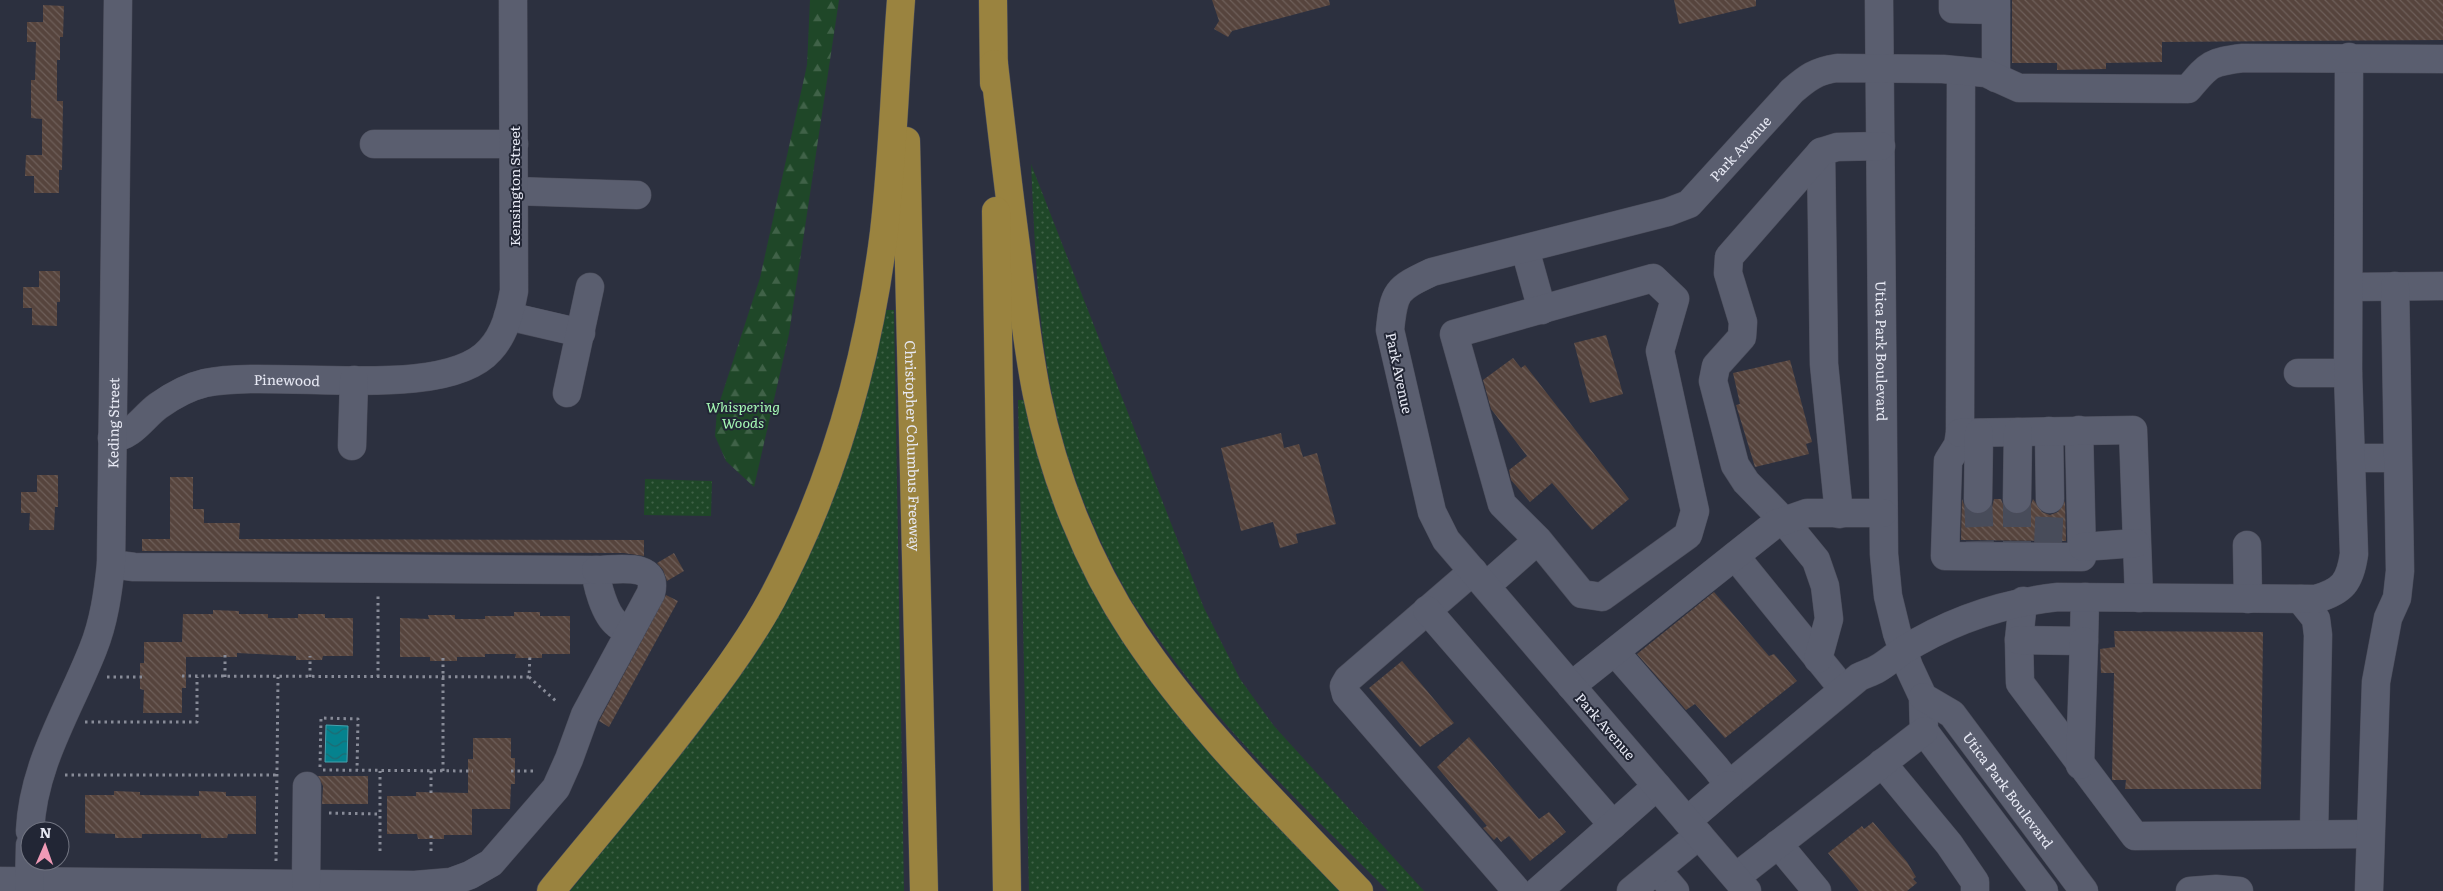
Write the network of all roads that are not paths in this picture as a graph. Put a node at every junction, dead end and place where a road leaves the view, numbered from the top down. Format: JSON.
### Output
{"nodes":[{"id":1,"x":118,"y":0,"type":"edge"},
{"id":2,"x":513,"y":0,"type":"edge"},
{"id":3,"x":902,"y":0,"type":"edge"},
{"id":4,"x":993,"y":0,"type":"edge"},
{"id":5,"x":1879,"y":0,"type":"edge"},
{"id":6,"x":1953,"y":0,"type":"edge"},
{"id":7,"x":1996,"y":5,"type":"edge"},
{"id":8,"x":2349,"y":57,"type":"junction"},
{"id":9,"x":2443,"y":59,"type":"edge"},
{"id":10,"x":994,"y":64,"type":"junction"},
{"id":11,"x":1880,"y":69,"type":"junction"},
{"id":12,"x":1961,"y":71,"type":"junction"},
{"id":13,"x":1996,"y":78,"type":"junction"},
{"id":14,"x":374,"y":144,"type":"dead end"},
{"id":15,"x":514,"y":144,"type":"junction"},
{"id":16,"x":1881,"y":146,"type":"junction"},
{"id":17,"x":1821,"y":152,"type":"junction"},
{"id":18,"x":514,"y":191,"type":"junction"},
{"id":19,"x":637,"y":195,"type":"dead end"},
{"id":20,"x":1525,"y":248,"type":"junction"},
{"id":21,"x":2395,"y":286,"type":"junction"},
{"id":22,"x":2443,"y":286,"type":"edge"},
{"id":23,"x":590,"y":287,"type":"dead end"},
{"id":24,"x":2349,"y":287,"type":"junction"},
{"id":25,"x":1542,"y":310,"type":"junction"},
{"id":26,"x":508,"y":316,"type":"junction"},
{"id":27,"x":581,"y":332,"type":"junction"},
{"id":28,"x":478,"y":361,"type":"joint"},
{"id":29,"x":2298,"y":373,"type":"dead end"},
{"id":30,"x":2348,"y":373,"type":"junction"},
{"id":31,"x":354,"y":380,"type":"junction"},
{"id":32,"x":567,"y":394,"type":"dead end"},
{"id":33,"x":2079,"y":430,"type":"junction"},
{"id":34,"x":2049,"y":431,"type":"junction"},
{"id":35,"x":2018,"y":432,"type":"junction"},
{"id":36,"x":1969,"y":433,"type":"junction"},
{"id":37,"x":112,"y":438,"type":"junction"},
{"id":38,"x":352,"y":446,"type":"dead end"},
{"id":39,"x":2351,"y":458,"type":"junction"},
{"id":40,"x":2397,"y":458,"type":"junction"},
{"id":41,"x":1978,"y":499,"type":"tunnel mouth"},
{"id":42,"x":2017,"y":499,"type":"tunnel mouth"},
{"id":43,"x":2050,"y":499,"type":"tunnel mouth"},
{"id":44,"x":1883,"y":513,"type":"junction"},
{"id":45,"x":1839,"y":514,"type":"junction"},
{"id":46,"x":1784,"y":521,"type":"junction"},
{"id":47,"x":1538,"y":540,"type":"junction"},
{"id":48,"x":2136,"y":543,"type":"junction"},
{"id":49,"x":2247,"y":545,"type":"dead end"},
{"id":50,"x":2083,"y":547,"type":"junction"},
{"id":51,"x":1735,"y":556,"type":"junction"},
{"id":52,"x":111,"y":564,"type":"junction"},
{"id":53,"x":596,"y":570,"type":"junction"},
{"id":54,"x":1479,"y":578,"type":"junction"},
{"id":55,"x":2085,"y":597,"type":"junction"},
{"id":56,"x":2138,"y":598,"type":"junction"},
{"id":57,"x":2248,"y":599,"type":"junction"},
{"id":58,"x":2300,"y":599,"type":"junction"},
{"id":59,"x":2022,"y":601,"type":"junction"},
{"id":60,"x":1427,"y":610,"type":"junction"},
{"id":61,"x":630,"y":632,"type":"junction"},
{"id":62,"x":2019,"y":640,"type":"junction"},
{"id":63,"x":2084,"y":641,"type":"junction"},
{"id":64,"x":1902,"y":651,"type":"junction"},
{"id":65,"x":1615,"y":652,"type":"junction"},
{"id":66,"x":1818,"y":659,"type":"junction"},
{"id":67,"x":1571,"y":686,"type":"junction"},
{"id":68,"x":1843,"y":689,"type":"junction"},
{"id":69,"x":1923,"y":697,"type":"junction"},
{"id":70,"x":1924,"y":730,"type":"junction"},
{"id":71,"x":1882,"y":763,"type":"junction"},
{"id":72,"x":2080,"y":765,"type":"junction"},
{"id":73,"x":1729,"y":785,"type":"junction"},
{"id":74,"x":307,"y":786,"type":"dead end"},
{"id":75,"x":1657,"y":786,"type":"junction"},
{"id":76,"x":32,"y":821,"type":"edge"},
{"id":77,"x":1613,"y":825,"type":"junction"},
{"id":78,"x":1693,"y":828,"type":"junction"},
{"id":79,"x":2314,"y":834,"type":"junction"},
{"id":80,"x":2370,"y":834,"type":"junction"},
{"id":81,"x":1778,"y":844,"type":"junction"},
{"id":82,"x":1656,"y":870,"type":"junction"},
{"id":83,"x":29,"y":871,"type":"edge"},
{"id":84,"x":0,"y":881,"type":"edge"},
{"id":85,"x":306,"y":884,"type":"junction"},
{"id":86,"x":1742,"y":884,"type":"edge"},
{"id":87,"x":29,"y":886,"type":"edge"},
{"id":88,"x":551,"y":891,"type":"edge"},
{"id":89,"x":924,"y":891,"type":"edge"},
{"id":90,"x":1008,"y":891,"type":"edge"},
{"id":91,"x":1359,"y":891,"type":"edge"},
{"id":92,"x":1517,"y":891,"type":"edge"},
{"id":93,"x":1538,"y":891,"type":"edge"},
{"id":94,"x":1631,"y":891,"type":"edge"},
{"id":95,"x":1675,"y":891,"type":"edge"},
{"id":96,"x":1817,"y":891,"type":"edge"},
{"id":97,"x":1975,"y":891,"type":"edge"},
{"id":98,"x":2044,"y":891,"type":"edge"},
{"id":99,"x":2084,"y":891,"type":"edge"},
{"id":100,"x":2190,"y":891,"type":"edge"},
{"id":101,"x":2239,"y":891,"type":"edge"},
{"id":102,"x":2368,"y":891,"type":"edge"}],
"edges":[{"from":1,"to":37,"type":"street","name":"Keding Street"},
{"from":2,"to":15,"type":"street","name":"Kensington Street"},
{"from":3,"to":88,"type":"highway"},
{"from":3,"to":89,"type":"highway","name":"Christopher Columbus Freeway"},
{"from":4,"to":10,"type":"highway"},
{"from":5,"to":11,"type":"street","name":"Utica Park Boulevard"},
{"from":6,"to":7,"type":"street"},
{"from":7,"to":13,"type":"street"},
{"from":8,"to":9,"type":"street","name":"Park Avenue"},
{"from":8,"to":13,"type":"street","name":"Park Avenue"},
{"from":8,"to":24,"type":"street"},
{"from":10,"to":90,"type":"highway"},
{"from":10,"to":91,"type":"highway"},
{"from":11,"to":12,"type":"street","name":"Park Avenue"},
{"from":11,"to":16,"type":"street","name":"Utica Park Boulevard"},
{"from":11,"to":20,"type":"street","name":"Park Avenue"},
{"from":12,"to":13,"type":"street","name":"Park Avenue"},
{"from":12,"to":36,"type":"street"},
{"from":14,"to":15,"type":"street"},
{"from":15,"to":18,"type":"street","name":"Kensington Street"},
{"from":16,"to":17,"type":"street"},
{"from":16,"to":44,"type":"street","name":"Utica Park Boulevard"},
{"from":17,"to":45,"type":"street"},
{"from":17,"to":46,"type":"street"},
{"from":18,"to":19,"type":"street"},
{"from":18,"to":26,"type":"street","name":"Kensington Street"},
{"from":20,"to":25,"type":"street"},
{"from":20,"to":54,"type":"street","name":"Park Avenue"},
{"from":21,"to":22,"type":"street"},
{"from":21,"to":24,"type":"street"},
{"from":21,"to":40,"type":"street"},
{"from":23,"to":27,"type":"street"},
{"from":24,"to":30,"type":"street"},
{"from":25,"to":47,"type":"street"},
{"from":25,"to":47,"type":"street"},
{"from":26,"to":27,"type":"street"},
{"from":26,"to":28,"type":"street","name":"Kensington Street"},
{"from":27,"to":32,"type":"street"},
{"from":28,"to":31,"type":"street","name":"Pinewood"},
{"from":29,"to":30,"type":"street"},
{"from":30,"to":39,"type":"street"},
{"from":31,"to":37,"type":"street","name":"Pinewood"},
{"from":31,"to":38,"type":"street"},
{"from":33,"to":34,"type":"street"},
{"from":33,"to":48,"type":"street"},
{"from":33,"to":50,"type":"street"},
{"from":34,"to":35,"type":"street"},
{"from":34,"to":43,"type":"street"},
{"from":35,"to":36,"type":"street"},
{"from":35,"to":42,"type":"street"},
{"from":36,"to":41,"type":"street"},
{"from":36,"to":50,"type":"street"},
{"from":37,"to":52,"type":"street","name":"Keding Street"},
{"from":39,"to":40,"type":"street"},
{"from":39,"to":58,"type":"street"},
{"from":40,"to":80,"type":"street"},
{"from":44,"to":45,"type":"street"},
{"from":44,"to":64,"type":"street","name":"Utica Park Boulevard"},
{"from":45,"to":46,"type":"street"},
{"from":46,"to":51,"type":"street"},
{"from":46,"to":66,"type":"street"},
{"from":47,"to":54,"type":"street"},
{"from":48,"to":50,"type":"street"},
{"from":48,"to":56,"type":"street"},
{"from":49,"to":57,"type":"street"},
{"from":51,"to":65,"type":"street"},
{"from":51,"to":66,"type":"street"},
{"from":52,"to":53,"type":"street"},
{"from":52,"to":76,"type":"street","name":"Keding Street"},
{"from":53,"to":61,"type":"street"},
{"from":53,"to":61,"type":"street"},
{"from":54,"to":60,"type":"street"},
{"from":54,"to":67,"type":"street","name":"Park Avenue"},
{"from":55,"to":56,"type":"street"},
{"from":55,"to":59,"type":"street"},
{"from":55,"to":63,"type":"street"},
{"from":56,"to":57,"type":"street"},
{"from":57,"to":58,"type":"street"},
{"from":58,"to":79,"type":"street"},
{"from":59,"to":62,"type":"street"},
{"from":59,"to":64,"type":"street"},
{"from":60,"to":77,"type":"street"},
{"from":60,"to":92,"type":"street"},
{"from":61,"to":85,"type":"street"},
{"from":62,"to":63,"type":"street"},
{"from":62,"to":72,"type":"street"},
{"from":63,"to":72,"type":"street"},
{"from":64,"to":68,"type":"street"},
{"from":64,"to":69,"type":"street","name":"Utica Park Boulevard"},
{"from":65,"to":67,"type":"street"},
{"from":65,"to":73,"type":"street"},
{"from":66,"to":68,"type":"street"},
{"from":67,"to":75,"type":"street","name":"Park Avenue"},
{"from":68,"to":73,"type":"street"},
{"from":69,"to":70,"type":"street","name":"Utica Park Boulevard"},
{"from":69,"to":99,"type":"street","name":"Utica Park Boulevard"},
{"from":70,"to":71,"type":"street"},
{"from":70,"to":98,"type":"street"},
{"from":71,"to":81,"type":"street"},
{"from":71,"to":97,"type":"street"},
{"from":72,"to":79,"type":"street"},
{"from":73,"to":78,"type":"street"},
{"from":74,"to":85,"type":"street"},
{"from":75,"to":77,"type":"street"},
{"from":75,"to":78,"type":"street","name":"Park Avenue"},
{"from":77,"to":93,"type":"street"},
{"from":78,"to":82,"type":"street"},
{"from":78,"to":86,"type":"street","name":"Park Avenue"},
{"from":79,"to":80,"type":"street"},
{"from":80,"to":102,"type":"street"},
{"from":81,"to":86,"type":"street"},
{"from":81,"to":96,"type":"street"},
{"from":82,"to":94,"type":"street"},
{"from":82,"to":95,"type":"street"},
{"from":83,"to":87,"type":"street"},
{"from":84,"to":87,"type":"street"},
{"from":85,"to":87,"type":"street"},
{"from":100,"to":101,"type":"street"}]}
